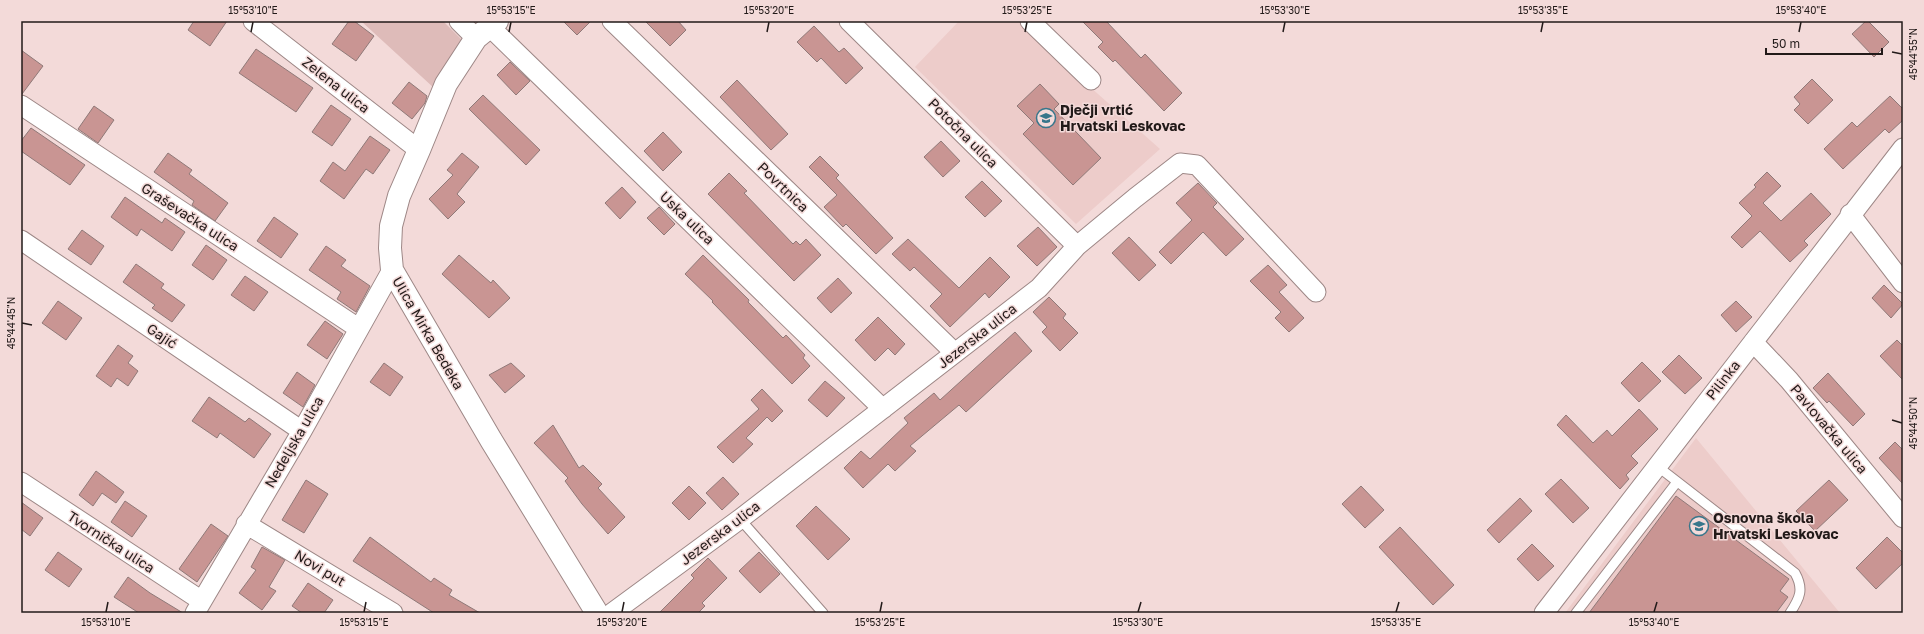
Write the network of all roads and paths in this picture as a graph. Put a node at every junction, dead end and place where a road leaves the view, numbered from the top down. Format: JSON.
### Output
{"nodes":[{"id":1,"x":253,"y":21,"type":"edge"},
{"id":2,"x":458,"y":21,"type":"edge"},
{"id":3,"x":612,"y":21,"type":"edge"},
{"id":4,"x":849,"y":21,"type":"edge"},
{"id":5,"x":1030,"y":21,"type":"edge"},
{"id":6,"x":487,"y":29,"type":"edge"},
{"id":7,"x":1091,"y":80,"type":"dead end"},
{"id":8,"x":21,"y":105,"type":"edge"},
{"id":9,"x":1903,"y":148,"type":"edge"},
{"id":10,"x":419,"y":150,"type":"junction"},
{"id":11,"x":1850,"y":214,"type":"junction"},
{"id":12,"x":21,"y":240,"type":"edge"},
{"id":13,"x":1077,"y":246,"type":"junction"},
{"id":14,"x":392,"y":270,"type":"junction"},
{"id":15,"x":1903,"y":283,"type":"edge"},
{"id":16,"x":1316,"y":292,"type":"dead end"},
{"id":17,"x":358,"y":328,"type":"junction"},
{"id":18,"x":1753,"y":342,"type":"junction"},
{"id":19,"x":955,"y":353,"type":"junction"},
{"id":20,"x":884,"y":408,"type":"junction"},
{"id":21,"x":302,"y":431,"type":"junction"},
{"id":22,"x":1657,"y":466,"type":"junction"},
{"id":23,"x":21,"y":482,"type":"edge"},
{"id":24,"x":1677,"y":482,"type":"junction"},
{"id":25,"x":1903,"y":518,"type":"edge"},
{"id":26,"x":740,"y":519,"type":"junction"},
{"id":27,"x":246,"y":524,"type":"junction"},
{"id":28,"x":198,"y":607,"type":"edge"},
{"id":29,"x":393,"y":613,"type":"edge"},
{"id":30,"x":597,"y":613,"type":"edge"},
{"id":31,"x":612,"y":613,"type":"edge"},
{"id":32,"x":823,"y":613,"type":"edge"},
{"id":33,"x":1544,"y":613,"type":"edge"},
{"id":34,"x":1576,"y":613,"type":"edge"},
{"id":35,"x":1790,"y":613,"type":"edge"}],
"edges":[{"from":1,"to":10,"type":"street","name":"Zelena ulica"},
{"from":2,"to":6,"type":"street","name":"Uska ulica"},
{"from":3,"to":19,"type":"street","name":"Povrtnica"},
{"from":4,"to":13,"type":"street","name":"Potočna ulica"},
{"from":5,"to":7,"type":"street"},
{"from":6,"to":10,"type":"main road","name":"Ulica Mirka Bedeka"},
{"from":6,"to":20,"type":"street","name":"Uska ulica"},
{"from":8,"to":17,"type":"street","name":"Graševačka ulica"},
{"from":9,"to":11,"type":"street","name":"Pilinka"},
{"from":10,"to":14,"type":"main road","name":"Ulica Mirka Bedeka"},
{"from":11,"to":15,"type":"street"},
{"from":11,"to":18,"type":"street","name":"Pilinka"},
{"from":12,"to":21,"type":"street","name":"Gajić"},
{"from":13,"to":16,"type":"street","name":"Jezerska ulica"},
{"from":13,"to":19,"type":"street","name":"Jezerska ulica"},
{"from":14,"to":17,"type":"street","name":"Nedeljska ulica"},
{"from":14,"to":30,"type":"main road","name":"Ulica Mirka Bedeka"},
{"from":17,"to":21,"type":"street","name":"Nedeljska ulica"},
{"from":18,"to":22,"type":"street","name":"Pilinka"},
{"from":18,"to":25,"type":"street","name":"Pavlovačka ulica"},
{"from":19,"to":20,"type":"street","name":"Jezerska ulica"},
{"from":20,"to":26,"type":"street","name":"Jezerska ulica"},
{"from":21,"to":27,"type":"street","name":"Nedeljska ulica"},
{"from":22,"to":24,"type":"lane"},
{"from":22,"to":33,"type":"street","name":"Pilinka"},
{"from":23,"to":28,"type":"street","name":"Tvornička ulica"},
{"from":24,"to":34,"type":"lane"},
{"from":24,"to":35,"type":"lane"},
{"from":26,"to":31,"type":"street","name":"Jezerska ulica"},
{"from":26,"to":32,"type":"lane"},
{"from":27,"to":28,"type":"street","name":"Nedeljska ulica"},
{"from":27,"to":29,"type":"street","name":"Novi put"}]}
